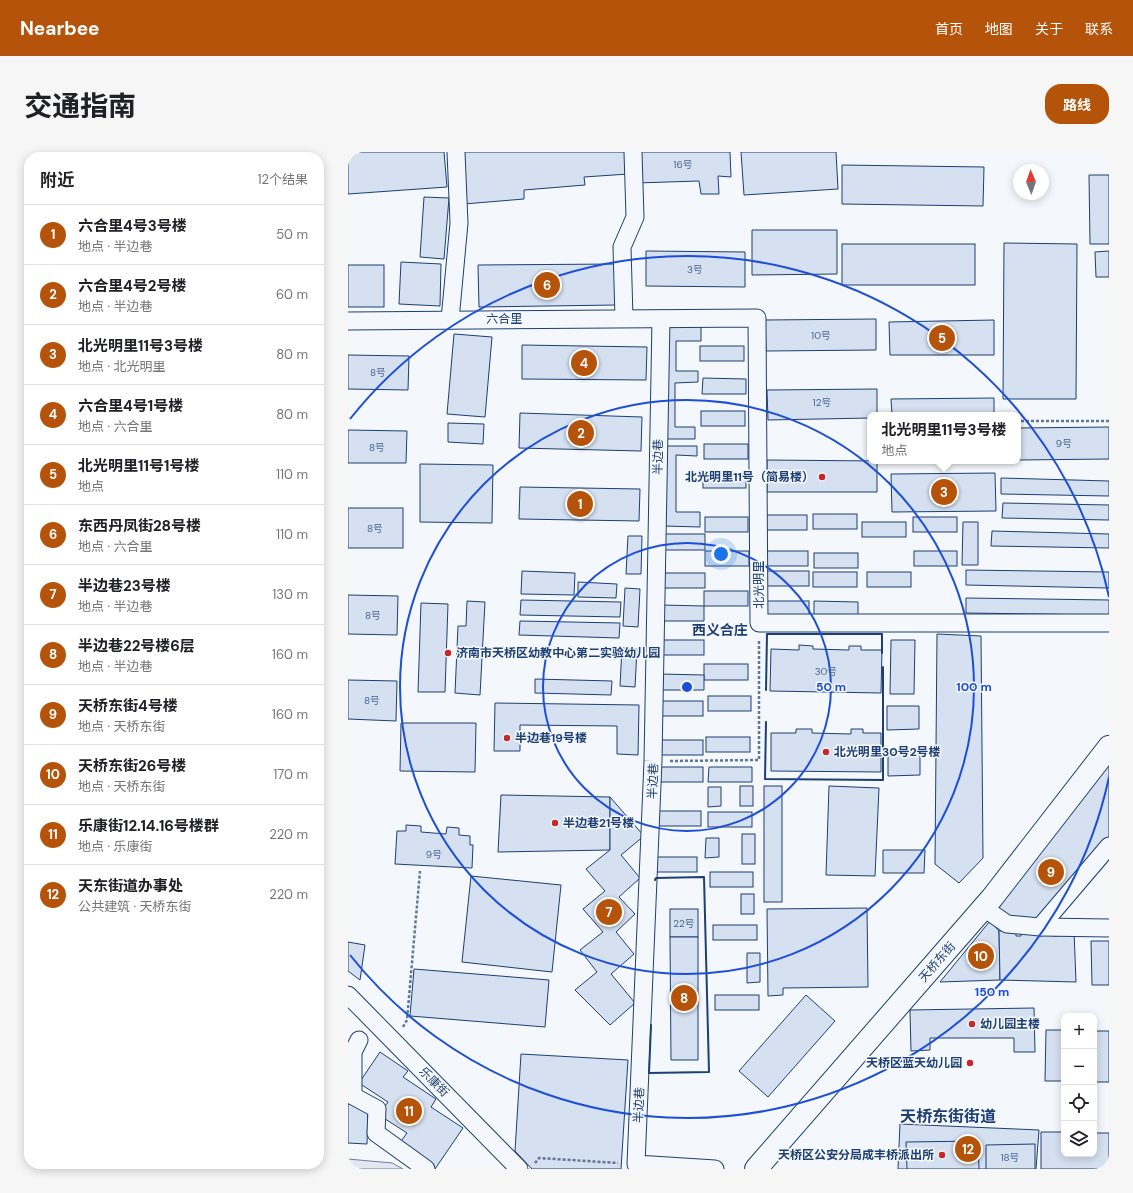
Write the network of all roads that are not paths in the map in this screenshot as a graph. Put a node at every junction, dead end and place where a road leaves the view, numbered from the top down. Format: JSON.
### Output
{"nodes":[{"id":1,"x":456,"y":152,"type":"edge"},
{"id":2,"x":633,"y":152,"type":"edge"},
{"id":3,"x":624,"y":318,"type":"junction"},
{"id":4,"x":661,"y":319,"type":"junction"},
{"id":5,"x":450,"y":320,"type":"junction"},
{"id":6,"x":348,"y":321,"type":"edge"},
{"id":7,"x":1109,"y":623,"type":"edge"},
{"id":8,"x":1109,"y":747,"type":"edge"},
{"id":9,"x":1109,"y":846,"type":"edge"},
{"id":10,"x":984,"y":908,"type":"junction"},
{"id":11,"x":1040,"y":927,"type":"junction"},
{"id":12,"x":1109,"y":928,"type":"edge"},
{"id":13,"x":348,"y":995,"type":"edge"},
{"id":14,"x":359,"y":1040,"type":"dead end"},
{"id":15,"x":525,"y":1168,"type":"edge"},
{"id":16,"x":426,"y":1169,"type":"edge"},
{"id":17,"x":715,"y":1169,"type":"edge"},
{"id":18,"x":756,"y":1169,"type":"edge"}],
"edges":[{"from":1,"to":5,"type":"street"},
{"from":2,"to":3,"type":"street"},
{"from":3,"to":4,"type":"street","name":"六合里"},
{"from":3,"to":5,"type":"street","name":"六合里"},
{"from":4,"to":7,"type":"street","name":"北光明里"},
{"from":4,"to":17,"type":"street","name":"半边巷"},
{"from":5,"to":6,"type":"street","name":"六合里"},
{"from":8,"to":10,"type":"street","name":"天桥东街"},
{"from":9,"to":11,"type":"street"},
{"from":10,"to":11,"type":"street"},
{"from":10,"to":18,"type":"street","name":"天桥东街"},
{"from":11,"to":12,"type":"street"},
{"from":13,"to":15,"type":"street","name":"乐康街"},
{"from":14,"to":16,"type":"street"}]}
